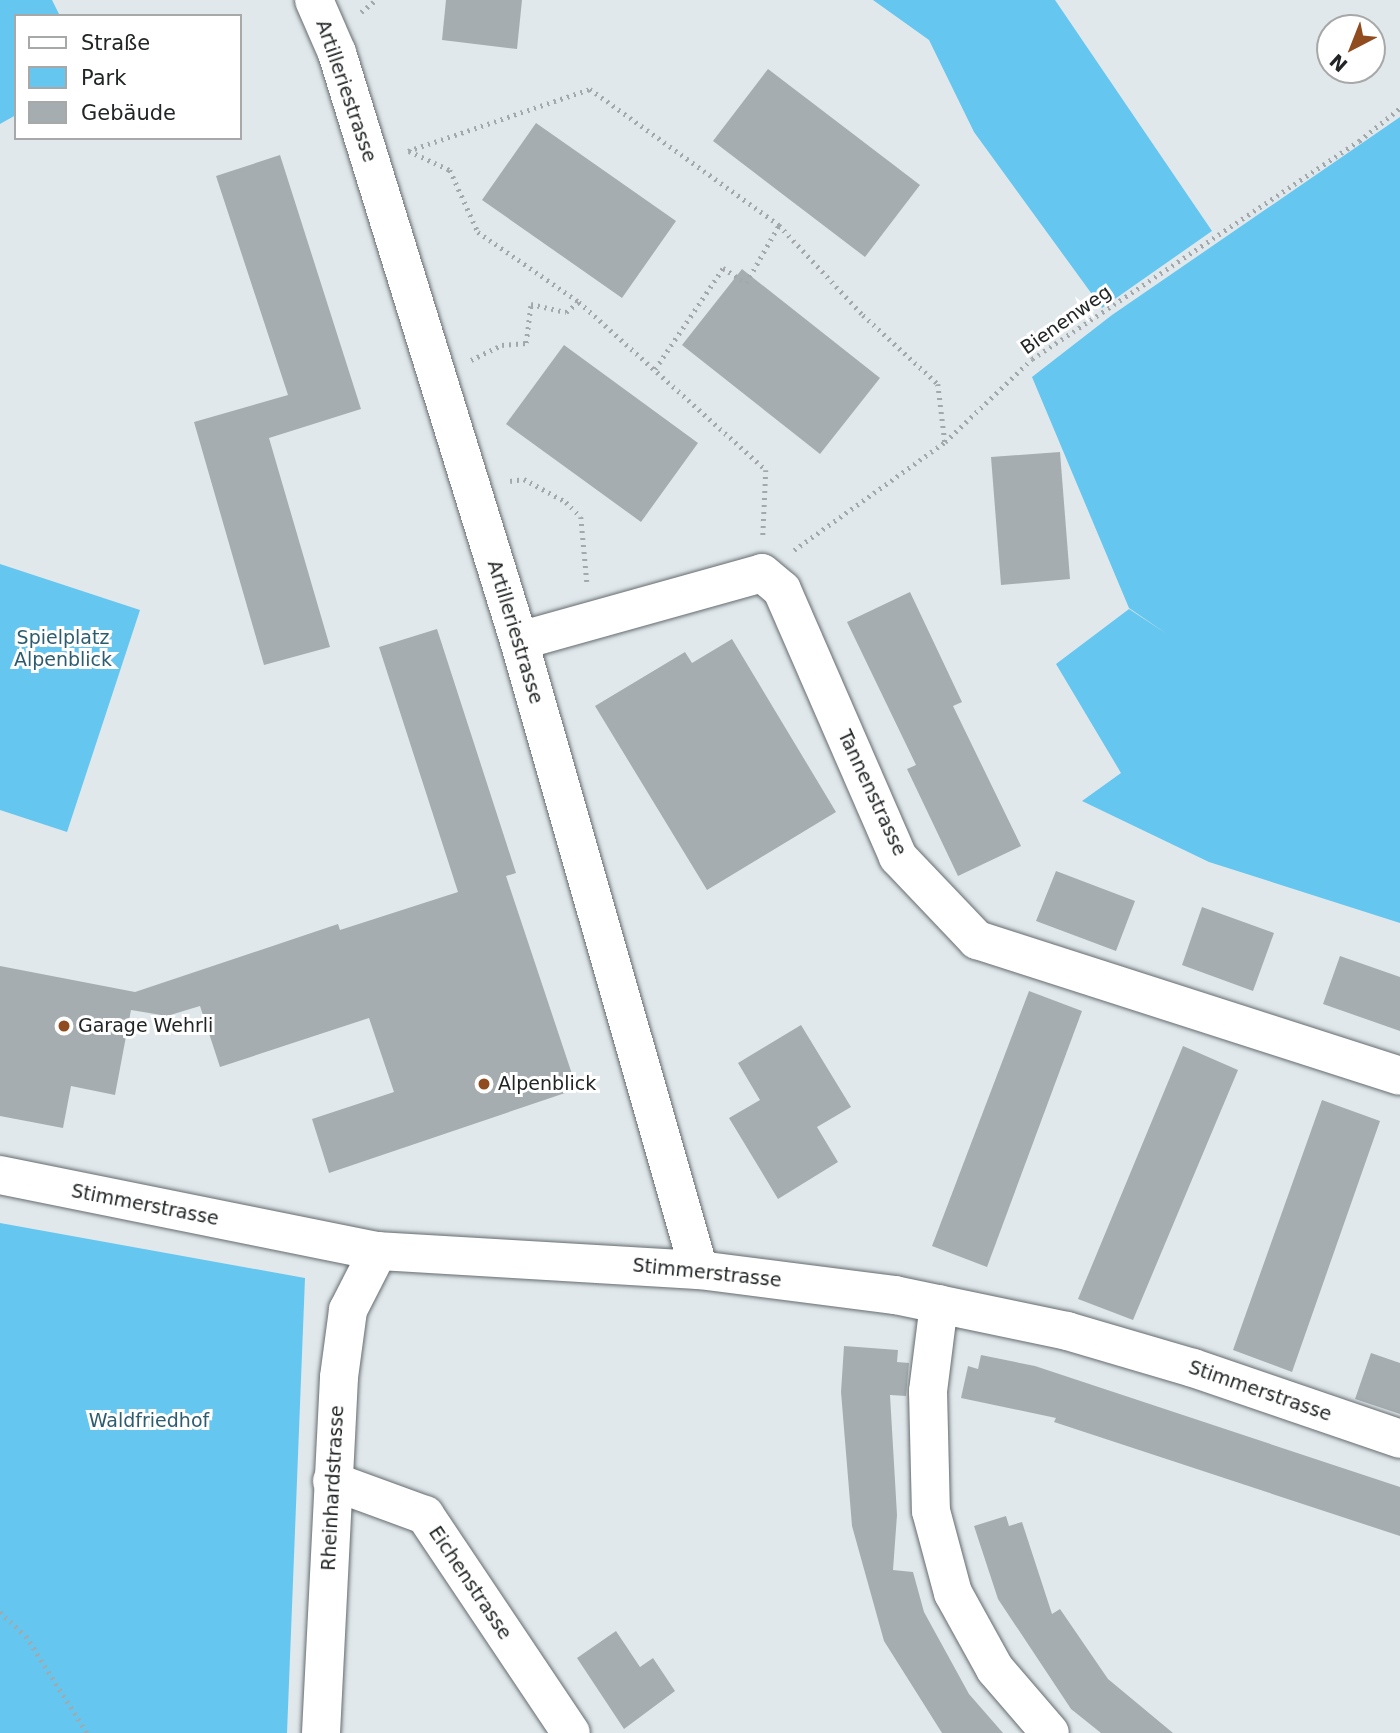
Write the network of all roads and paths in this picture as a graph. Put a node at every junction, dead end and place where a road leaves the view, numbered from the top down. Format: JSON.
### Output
{"nodes":[{"id":1,"x":314,"y":0,"type":"edge"},
{"id":2,"x":1400,"y":108,"type":"edge"},
{"id":3,"x":409,"y":151,"type":"junction"},
{"id":4,"x":371,"y":163,"type":"junction"},
{"id":5,"x":779,"y":225,"type":"junction"},
{"id":6,"x":579,"y":302,"type":"junction"},
{"id":7,"x":655,"y":369,"type":"junction"},
{"id":8,"x":437,"y":377,"type":"junction"},
{"id":9,"x":946,"y":442,"type":"junction"},
{"id":10,"x":471,"y":488,"type":"junction"},
{"id":11,"x":762,"y":573,"type":"junction"},
{"id":12,"x":590,"y":621,"type":"junction"},
{"id":13,"x":519,"y":641,"type":"junction"},
{"id":14,"x":1400,"y":1076,"type":"edge"},
{"id":15,"x":0,"y":1175,"type":"edge"},
{"id":16,"x":378,"y":1251,"type":"junction"},
{"id":17,"x":699,"y":1270,"type":"junction"},
{"id":18,"x":939,"y":1304,"type":"junction"},
{"id":19,"x":1400,"y":1439,"type":"edge"},
{"id":20,"x":332,"y":1481,"type":"junction"},
{"id":21,"x":0,"y":1612,"type":"edge"},
{"id":22,"x":87,"y":1733,"type":"edge"},
{"id":23,"x":321,"y":1733,"type":"edge"},
{"id":24,"x":571,"y":1733,"type":"edge"},
{"id":25,"x":1050,"y":1733,"type":"edge"}],
"edges":[{"from":1,"to":4,"type":"street","name":"Artilleriestrasse"},
{"from":2,"to":9,"type":"path","name":"Bienenweg"},
{"from":3,"to":4,"type":"path"},
{"from":3,"to":5,"type":"path"},
{"from":3,"to":6,"type":"path"},
{"from":4,"to":8,"type":"street","name":"Artilleriestrasse"},
{"from":5,"to":7,"type":"path"},
{"from":5,"to":9,"type":"path"},
{"from":6,"to":7,"type":"path"},
{"from":6,"to":8,"type":"path"},
{"from":7,"to":11,"type":"path"},
{"from":8,"to":10,"type":"street","name":"Artilleriestrasse"},
{"from":9,"to":11,"type":"path","name":"Bienenweg"},
{"from":10,"to":12,"type":"path"},
{"from":10,"to":13,"type":"street","name":"Artilleriestrasse"},
{"from":11,"to":12,"type":"street"},
{"from":11,"to":14,"type":"street","name":"Tannenstrasse"},
{"from":12,"to":13,"type":"street"},
{"from":13,"to":17,"type":"street","name":"Artilleriestrasse"},
{"from":15,"to":16,"type":"street","name":"Stimmerstrasse"},
{"from":16,"to":17,"type":"street","name":"Stimmerstrasse"},
{"from":16,"to":20,"type":"street","name":"Rheinhardstrasse"},
{"from":17,"to":18,"type":"street","name":"Stimmerstrasse"},
{"from":18,"to":19,"type":"street","name":"Stimmerstrasse"},
{"from":18,"to":25,"type":"street"},
{"from":20,"to":23,"type":"street","name":"Rheinhardstrasse"},
{"from":20,"to":24,"type":"street","name":"Eichenstrasse"},
{"from":21,"to":22,"type":"path"}]}
